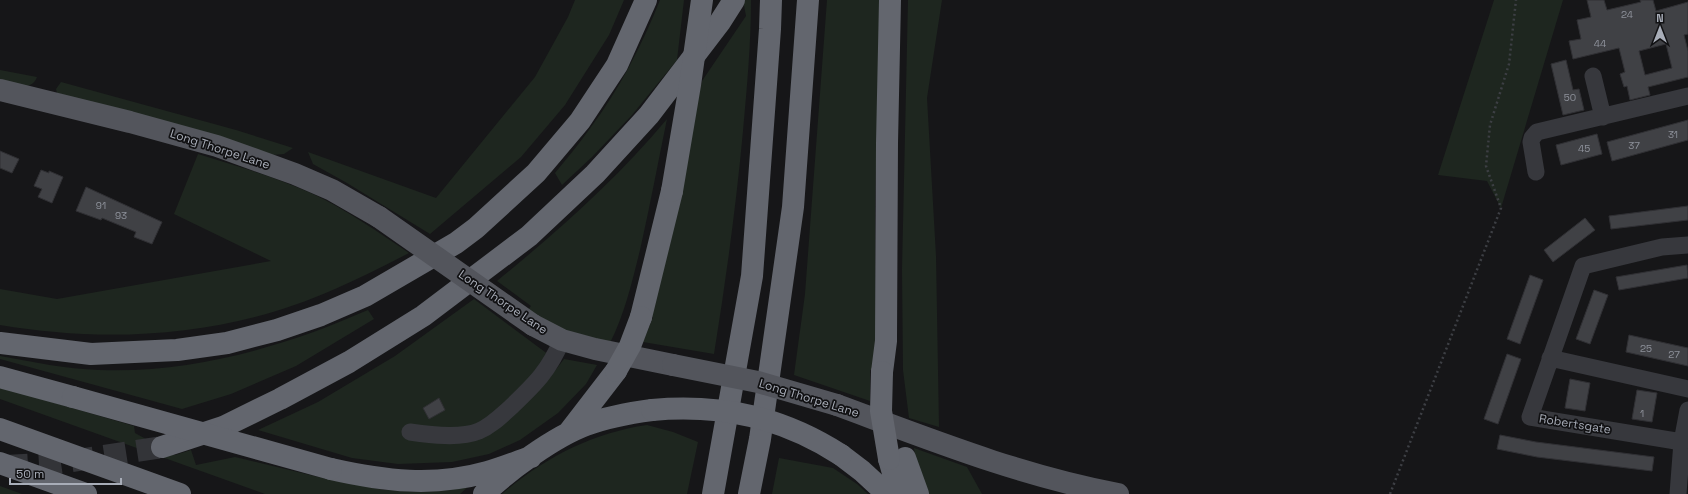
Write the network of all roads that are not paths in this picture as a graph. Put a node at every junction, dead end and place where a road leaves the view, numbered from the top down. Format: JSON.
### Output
{"nodes":[{"id":1,"x":646,"y":0,"type":"edge"},
{"id":2,"x":702,"y":0,"type":"edge"},
{"id":3,"x":734,"y":0,"type":"edge"},
{"id":4,"x":771,"y":0,"type":"edge"},
{"id":5,"x":808,"y":0,"type":"edge"},
{"id":6,"x":890,"y":0,"type":"edge"},
{"id":7,"x":1593,"y":76,"type":"dead end"},
{"id":8,"x":0,"y":90,"type":"edge"},
{"id":9,"x":1688,"y":96,"type":"edge"},
{"id":10,"x":1595,"y":119,"type":"junction"},
{"id":11,"x":1536,"y":172,"type":"dead end"},
{"id":12,"x":1688,"y":245,"type":"edge"},
{"id":13,"x":562,"y":340,"type":"junction"},
{"id":14,"x":0,"y":343,"type":"edge"},
{"id":15,"x":1550,"y":358,"type":"junction"},
{"id":16,"x":0,"y":377,"type":"edge"},
{"id":17,"x":1688,"y":389,"type":"edge"},
{"id":18,"x":1688,"y":410,"type":"edge"},
{"id":19,"x":0,"y":429,"type":"edge"},
{"id":20,"x":410,"y":432,"type":"dead end"},
{"id":21,"x":570,"y":432,"type":"junction"},
{"id":22,"x":1682,"y":442,"type":"junction"},
{"id":23,"x":162,"y":447,"type":"tunnel mouth"},
{"id":24,"x":531,"y":457,"type":"junction"},
{"id":25,"x":897,"y":459,"type":"junction"},
{"id":26,"x":0,"y":463,"type":"edge"},
{"id":27,"x":86,"y":494,"type":"edge"},
{"id":28,"x":180,"y":494,"type":"edge"},
{"id":29,"x":484,"y":494,"type":"edge"},
{"id":30,"x":713,"y":494,"type":"edge"},
{"id":31,"x":749,"y":494,"type":"edge"},
{"id":32,"x":887,"y":494,"type":"edge"},
{"id":33,"x":899,"y":494,"type":"edge"},
{"id":34,"x":918,"y":494,"type":"edge"},
{"id":35,"x":1118,"y":494,"type":"edge"},
{"id":36,"x":1678,"y":494,"type":"edge"}],
"edges":[{"from":1,"to":14,"type":"highway"},
{"from":2,"to":21,"type":"highway","bridge":true},
{"from":3,"to":23,"type":"highway"},
{"from":4,"to":30,"type":"highway"},
{"from":5,"to":31,"type":"highway"},
{"from":6,"to":25,"type":"highway","bridge":true},
{"from":7,"to":10,"type":"street"},
{"from":8,"to":13,"type":"main road","name":"Long Thorpe Lane","bridge":true},
{"from":9,"to":10,"type":"street"},
{"from":10,"to":11,"type":"street"},
{"from":12,"to":15,"type":"street","name":"Robertsgate"},
{"from":13,"to":20,"type":"street"},
{"from":13,"to":35,"type":"main road","name":"Long Thorpe Lane","bridge":true},
{"from":15,"to":17,"type":"street"},
{"from":15,"to":22,"type":"street","name":"Robertsgate"},
{"from":16,"to":24,"type":"highway","bridge":true},
{"from":18,"to":22,"type":"street"},
{"from":19,"to":28,"type":"highway"},
{"from":21,"to":24,"type":"highway"},
{"from":21,"to":32,"type":"highway","bridge":true},
{"from":22,"to":36,"type":"street"},
{"from":24,"to":29,"type":"highway"},
{"from":25,"to":33,"type":"highway"},
{"from":25,"to":34,"type":"highway"},
{"from":26,"to":27,"type":"highway"}]}
